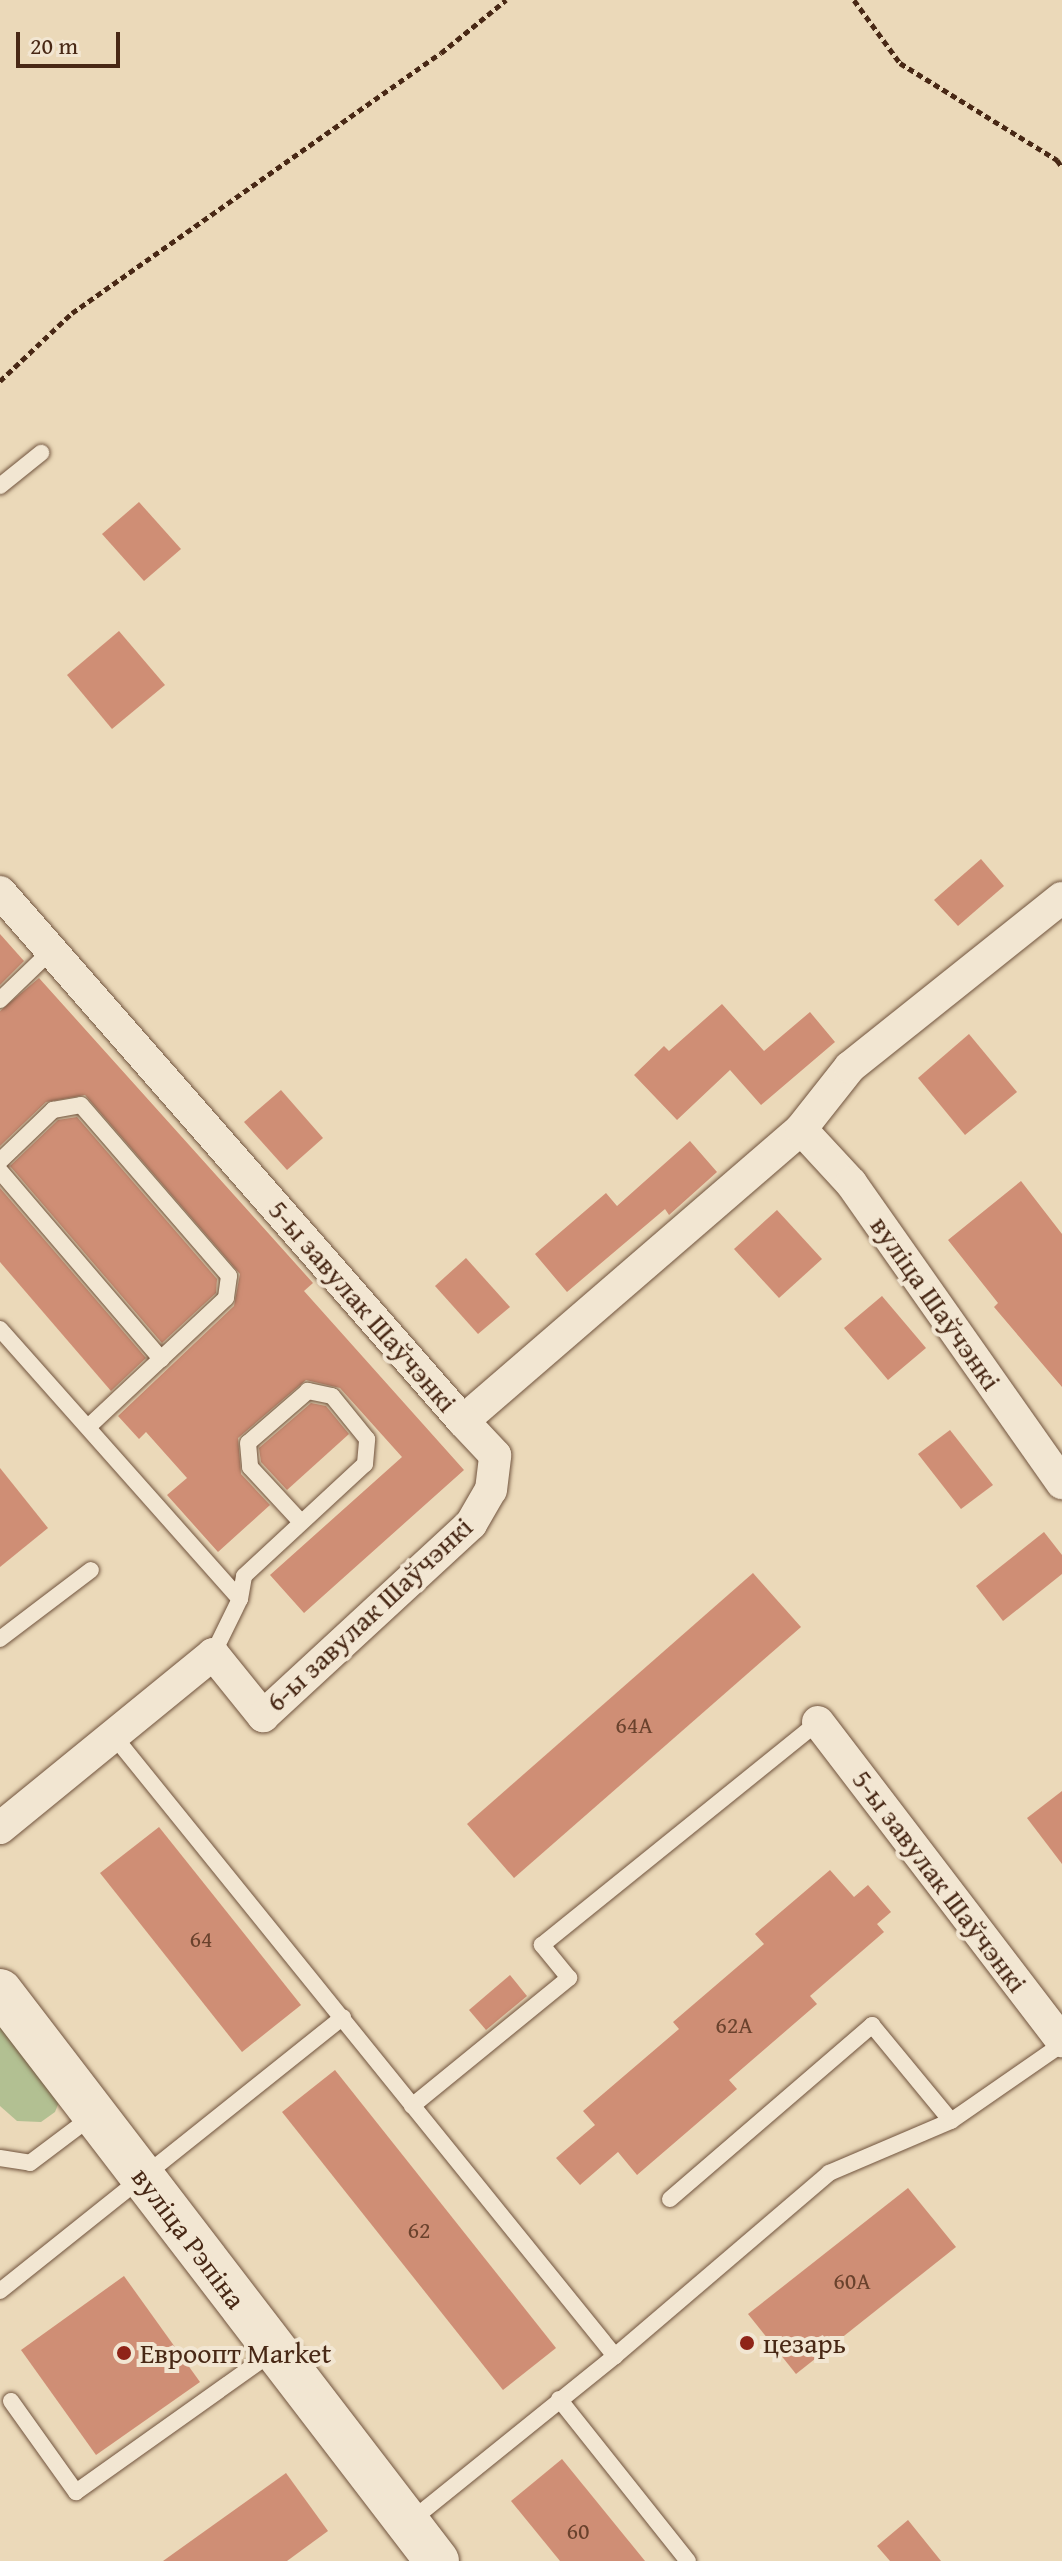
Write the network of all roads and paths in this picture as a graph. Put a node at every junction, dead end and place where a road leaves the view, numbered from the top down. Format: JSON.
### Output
{"nodes":[{"id":1,"x":506,"y":0,"type":"edge"},
{"id":2,"x":854,"y":0,"type":"edge"},
{"id":3,"x":1062,"y":167,"type":"edge"},
{"id":4,"x":0,"y":381,"type":"edge"},
{"id":5,"x":41,"y":453,"type":"dead end"},
{"id":6,"x":0,"y":486,"type":"edge"},
{"id":7,"x":0,"y":892,"type":"edge"},
{"id":8,"x":1062,"y":898,"type":"edge"},
{"id":9,"x":52,"y":950,"type":"junction"},
{"id":10,"x":0,"y":1000,"type":"edge"},
{"id":11,"x":801,"y":1129,"type":"junction"},
{"id":12,"x":0,"y":1161,"type":"edge"},
{"id":13,"x":0,"y":1171,"type":"edge"},
{"id":14,"x":0,"y":1329,"type":"edge"},
{"id":15,"x":161,"y":1359,"type":"junction"},
{"id":16,"x":463,"y":1421,"type":"junction"},
{"id":17,"x":88,"y":1427,"type":"junction"},
{"id":18,"x":1062,"y":1483,"type":"edge"},
{"id":19,"x":301,"y":1522,"type":"junction"},
{"id":20,"x":91,"y":1570,"type":"dead end"},
{"id":21,"x":240,"y":1599,"type":"junction"},
{"id":22,"x":0,"y":1639,"type":"edge"},
{"id":23,"x":213,"y":1654,"type":"junction"},
{"id":24,"x":818,"y":1722,"type":"joint"},
{"id":25,"x":113,"y":1735,"type":"junction"},
{"id":26,"x":0,"y":1828,"type":"edge"},
{"id":27,"x":0,"y":1991,"type":"edge"},
{"id":28,"x":343,"y":2017,"type":"junction"},
{"id":29,"x":1062,"y":2042,"type":"edge"},
{"id":30,"x":412,"y":2106,"type":"junction"},
{"id":31,"x":94,"y":2114,"type":"junction"},
{"id":32,"x":951,"y":2121,"type":"junction"},
{"id":33,"x":0,"y":2158,"type":"edge"},
{"id":34,"x":144,"y":2179,"type":"junction"},
{"id":35,"x":670,"y":2199,"type":"dead end"},
{"id":36,"x":0,"y":2291,"type":"edge"},
{"id":37,"x":275,"y":2351,"type":"junction"},
{"id":38,"x":615,"y":2356,"type":"junction"},
{"id":39,"x":559,"y":2399,"type":"junction"},
{"id":40,"x":11,"y":2401,"type":"dead end"},
{"id":41,"x":407,"y":2524,"type":"junction"},
{"id":42,"x":437,"y":2561,"type":"edge"},
{"id":43,"x":688,"y":2561,"type":"edge"}],
"edges":[{"from":1,"to":4,"type":"path"},
{"from":2,"to":3,"type":"path"},
{"from":5,"to":6,"type":"lane"},
{"from":7,"to":9,"type":"street","name":"5-ы завулак Шаўчэнкі"},
{"from":8,"to":11,"type":"street"},
{"from":9,"to":10,"type":"lane"},
{"from":9,"to":16,"type":"street","name":"5-ы завулак Шаўчэнкі"},
{"from":11,"to":16,"type":"street","name":"5-ы завулак Шаўчэнкі"},
{"from":11,"to":18,"type":"street","name":"вуліца Шаўчэнкі"},
{"from":12,"to":15,"type":"lane"},
{"from":13,"to":15,"type":"lane"},
{"from":14,"to":17,"type":"lane"},
{"from":15,"to":17,"type":"lane"},
{"from":16,"to":23,"type":"street","name":"6-ы завулак Шаўчэнкі"},
{"from":17,"to":21,"type":"lane"},
{"from":19,"to":19,"type":"lane"},
{"from":19,"to":21,"type":"lane"},
{"from":20,"to":22,"type":"lane"},
{"from":21,"to":23,"type":"lane"},
{"from":23,"to":25,"type":"street"},
{"from":24,"to":29,"type":"street","name":"5-ы завулак Шаўчэнкі"},
{"from":24,"to":30,"type":"lane"},
{"from":25,"to":26,"type":"street"},
{"from":25,"to":28,"type":"lane"},
{"from":27,"to":31,"type":"street","name":"вуліца Рэпіна"},
{"from":28,"to":30,"type":"lane"},
{"from":28,"to":34,"type":"lane"},
{"from":29,"to":32,"type":"lane"},
{"from":30,"to":38,"type":"lane"},
{"from":31,"to":33,"type":"lane"},
{"from":31,"to":34,"type":"street","name":"вуліца Рэпіна"},
{"from":32,"to":35,"type":"lane"},
{"from":32,"to":38,"type":"lane"},
{"from":34,"to":36,"type":"lane"},
{"from":34,"to":37,"type":"street","name":"вуліца Рэпіна"},
{"from":37,"to":40,"type":"lane"},
{"from":37,"to":41,"type":"street","name":"вуліца Рэпіна"},
{"from":38,"to":39,"type":"lane"},
{"from":39,"to":41,"type":"lane"},
{"from":39,"to":43,"type":"lane"},
{"from":41,"to":42,"type":"street","name":"вуліца Рэпіна"}]}
